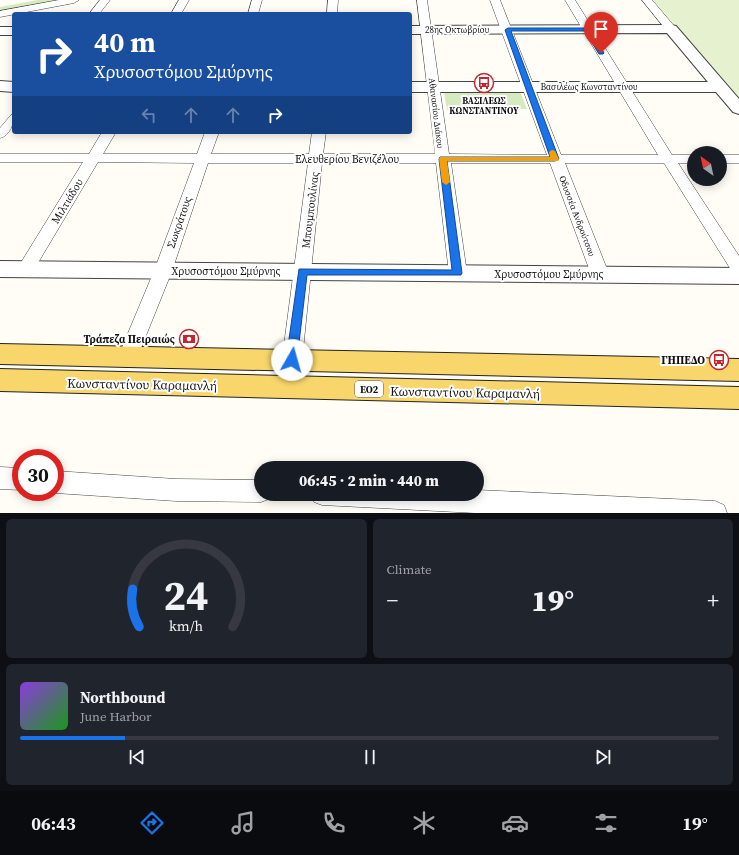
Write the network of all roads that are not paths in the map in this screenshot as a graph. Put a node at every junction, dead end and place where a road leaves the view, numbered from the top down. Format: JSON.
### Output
{"nodes":[{"id":1,"x":74,"y":0,"type":"edge"},
{"id":2,"x":104,"y":0,"type":"edge"},
{"id":3,"x":184,"y":0,"type":"edge"},
{"id":4,"x":258,"y":0,"type":"edge"},
{"id":5,"x":333,"y":0,"type":"edge"},
{"id":6,"x":422,"y":0,"type":"edge"},
{"id":7,"x":495,"y":0,"type":"edge"},
{"id":8,"x":570,"y":0,"type":"edge"},
{"id":9,"x":647,"y":0,"type":"edge"},
{"id":10,"x":95,"y":12,"type":"edge"},
{"id":11,"x":177,"y":12,"type":"edge"},
{"id":12,"x":254,"y":12,"type":"edge"},
{"id":13,"x":332,"y":12,"type":"edge"},
{"id":14,"x":0,"y":14,"type":"edge"},
{"id":15,"x":587,"y":29,"type":"junction"},
{"id":16,"x":671,"y":29,"type":"junction"},
{"id":17,"x":412,"y":30,"type":"edge"},
{"id":18,"x":427,"y":30,"type":"junction"},
{"id":19,"x":508,"y":30,"type":"junction"},
{"id":20,"x":0,"y":31,"type":"edge"},
{"id":21,"x":12,"y":31,"type":"edge"},
{"id":22,"x":0,"y":86,"type":"edge"},
{"id":23,"x":528,"y":86,"type":"junction"},
{"id":24,"x":12,"y":87,"type":"edge"},
{"id":25,"x":412,"y":87,"type":"edge"},
{"id":26,"x":433,"y":87,"type":"junction"},
{"id":27,"x":623,"y":87,"type":"junction"},
{"id":28,"x":721,"y":88,"type":"junction"},
{"id":29,"x":739,"y":109,"type":"edge"},
{"id":30,"x":12,"y":120,"type":"edge"},
{"id":31,"x":108,"y":134,"type":"edge"},
{"id":32,"x":211,"y":134,"type":"edge"},
{"id":33,"x":319,"y":134,"type":"edge"},
{"id":34,"x":0,"y":135,"type":"edge"},
{"id":35,"x":0,"y":158,"type":"edge"},
{"id":36,"x":93,"y":159,"type":"junction"},
{"id":37,"x":202,"y":159,"type":"junction"},
{"id":38,"x":317,"y":159,"type":"junction"},
{"id":39,"x":443,"y":159,"type":"junction"},
{"id":40,"x":555,"y":159,"type":"junction"},
{"id":41,"x":668,"y":159,"type":"junction"},
{"id":42,"x":687,"y":159,"type":"edge"},
{"id":43,"x":727,"y":159,"type":"edge"},
{"id":44,"x":739,"y":159,"type":"edge"},
{"id":45,"x":0,"y":269,"type":"edge"},
{"id":46,"x":26,"y":269,"type":"junction"},
{"id":47,"x":739,"y":269,"type":"edge"},
{"id":48,"x":163,"y":270,"type":"junction"},
{"id":49,"x":302,"y":272,"type":"junction"},
{"id":50,"x":458,"y":273,"type":"junction"},
{"id":51,"x":600,"y":274,"type":"junction"},
{"id":52,"x":739,"y":276,"type":"edge"},
{"id":53,"x":0,"y":354,"type":"edge"},
{"id":54,"x":128,"y":357,"type":"junction"},
{"id":55,"x":292,"y":360,"type":"junction"},
{"id":56,"x":739,"y":370,"type":"edge"},
{"id":57,"x":0,"y":380,"type":"edge"},
{"id":58,"x":739,"y":398,"type":"edge"},
{"id":59,"x":0,"y":478,"type":"edge"},
{"id":60,"x":12,"y":479,"type":"edge"},
{"id":61,"x":64,"y":483,"type":"edge"},
{"id":62,"x":254,"y":491,"type":"edge"},
{"id":63,"x":467,"y":501,"type":"edge"},
{"id":64,"x":715,"y":513,"type":"edge"}],
"edges":[{"from":1,"to":14,"type":"street"},
{"from":2,"to":10,"type":"street"},
{"from":3,"to":11,"type":"street"},
{"from":4,"to":12,"type":"street"},
{"from":5,"to":13,"type":"street"},
{"from":6,"to":18,"type":"street","name":"Αθανασίου Διάκου"},
{"from":7,"to":19,"type":"street","name":"Οδυσσέα Ανδρούτσου"},
{"from":8,"to":15,"type":"street"},
{"from":9,"to":16,"type":"street"},
{"from":15,"to":16,"type":"street","name":"28ης Οκτωβρίου"},
{"from":15,"to":19,"type":"street","name":"28ης Οκτωβρίου"},
{"from":15,"to":27,"type":"street"},
{"from":16,"to":28,"type":"street"},
{"from":17,"to":18,"type":"street","name":"28ης Οκτωβρίου"},
{"from":18,"to":19,"type":"street","name":"28ης Οκτωβρίου"},
{"from":18,"to":26,"type":"street","name":"Αθανασίου Διάκου"},
{"from":19,"to":23,"type":"street","name":"Οδυσσέα Ανδρούτσου"},
{"from":20,"to":21,"type":"street"},
{"from":22,"to":24,"type":"street"},
{"from":23,"to":26,"type":"street","name":"Βασιλέως Κωνσταντίνου"},
{"from":23,"to":27,"type":"street","name":"Βασιλέως Κωνσταντίνου"},
{"from":23,"to":40,"type":"street","name":"Οδυσσέα Ανδρούτσου"},
{"from":25,"to":26,"type":"street","name":"Βασιλέως Κωνσταντίνου"},
{"from":26,"to":39,"type":"street","name":"Αθανασίου Διάκου"},
{"from":27,"to":28,"type":"street","name":"Βασιλέως Κωνσταντίνου"},
{"from":27,"to":41,"type":"street"},
{"from":28,"to":29,"type":"street"},
{"from":30,"to":34,"type":"street"},
{"from":31,"to":36,"type":"street","name":"Μιλτιάδου"},
{"from":32,"to":37,"type":"street","name":"Σωκράτους"},
{"from":33,"to":38,"type":"street","name":"Μπουμπουλίνας"},
{"from":35,"to":36,"type":"street","name":"Ελευθερίου Βενιζέλου"},
{"from":36,"to":37,"type":"street","name":"Ελευθερίου Βενιζέλου"},
{"from":36,"to":46,"type":"street","name":"Μιλτιάδου"},
{"from":37,"to":38,"type":"street","name":"Ελευθερίου Βενιζέλου"},
{"from":37,"to":48,"type":"street","name":"Σωκράτους"},
{"from":38,"to":39,"type":"street","name":"Ελευθερίου Βενιζέλου"},
{"from":38,"to":49,"type":"street","name":"Μπουμπουλίνας"},
{"from":39,"to":40,"type":"street","name":"Ελευθερίου Βενιζέλου"},
{"from":39,"to":50,"type":"street","name":"Αθανασίου Διάκου"},
{"from":40,"to":41,"type":"street","name":"Ελευθερίου Βενιζέλου"},
{"from":40,"to":51,"type":"street","name":"Οδυσσέα Ανδρούτσου"},
{"from":41,"to":42,"type":"street","name":"Ελευθερίου Βενιζέλου"},
{"from":41,"to":47,"type":"street"},
{"from":43,"to":44,"type":"street"},
{"from":45,"to":46,"type":"street","name":"Χρυσοστόμου Σμύρνης"},
{"from":46,"to":48,"type":"street","name":"Χρυσοστόμου Σμύρνης"},
{"from":48,"to":49,"type":"street","name":"Χρυσοστόμου Σμύρνης"},
{"from":48,"to":54,"type":"street","name":"Σωκράτους"},
{"from":49,"to":50,"type":"street","name":"Χρυσοστόμου Σμύρνης"},
{"from":49,"to":55,"type":"street","name":"Μπουμπουλίνας"},
{"from":50,"to":51,"type":"street","name":"Χρυσοστόμου Σμύρνης"},
{"from":51,"to":52,"type":"street","name":"Χρυσοστόμου Σμύρνης"},
{"from":53,"to":54,"type":"main road"},
{"from":54,"to":55,"type":"main road"},
{"from":55,"to":56,"type":"main road"},
{"from":57,"to":58,"type":"main road","name":"Κωνσταντίνου Καραμανλή","number":"ΕΟ2"},
{"from":59,"to":60,"type":"street"},
{"from":61,"to":62,"type":"street"},
{"from":63,"to":64,"type":"street"}]}
